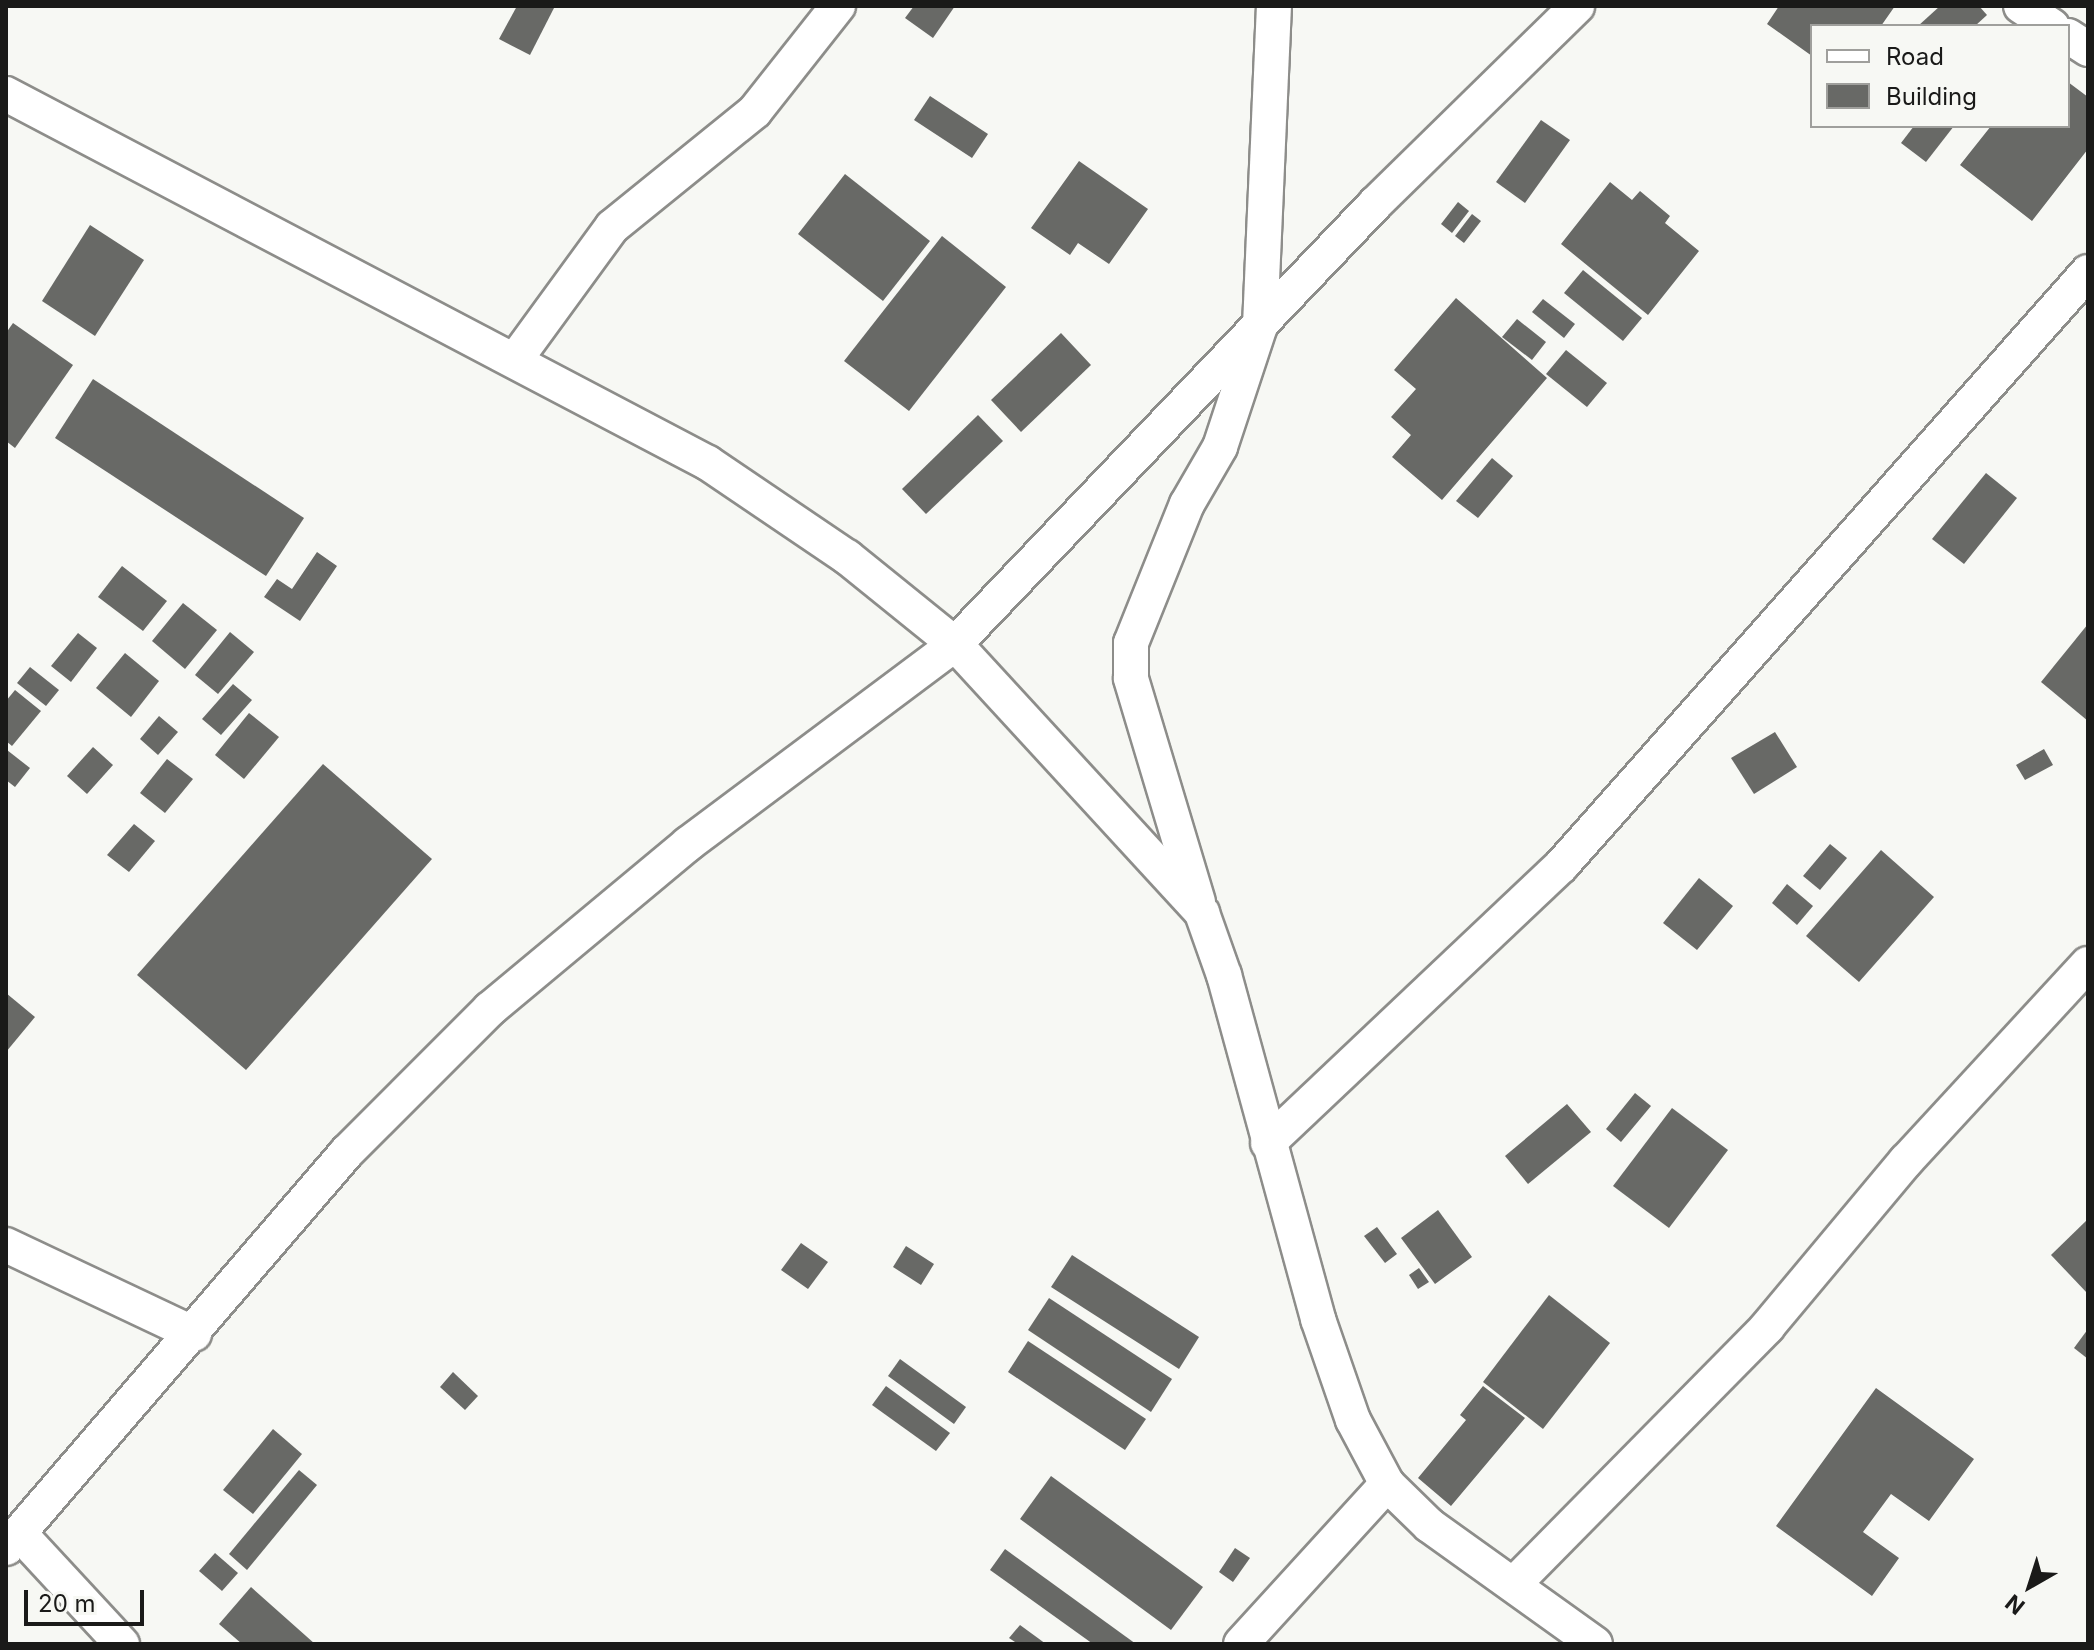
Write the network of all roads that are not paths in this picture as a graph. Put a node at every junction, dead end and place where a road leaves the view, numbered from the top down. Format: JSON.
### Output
{"nodes":[{"id":1,"x":838,"y":6,"type":"edge"},
{"id":2,"x":1274,"y":6,"type":"edge"},
{"id":3,"x":1577,"y":6,"type":"edge"},
{"id":4,"x":2021,"y":6,"type":"edge"},
{"id":5,"x":2049,"y":24,"type":"edge"},
{"id":6,"x":2070,"y":37,"type":"edge"},
{"id":7,"x":2088,"y":49,"type":"edge"},
{"id":8,"x":6,"y":94,"type":"edge"},
{"id":9,"x":2088,"y":272,"type":"edge"},
{"id":10,"x":1260,"y":326,"type":"junction"},
{"id":11,"x":515,"y":360,"type":"junction"},
{"id":12,"x":955,"y":644,"type":"junction"},
{"id":13,"x":1202,"y":913,"type":"junction"},
{"id":14,"x":2088,"y":964,"type":"edge"},
{"id":15,"x":1268,"y":1143,"type":"junction"},
{"id":16,"x":6,"y":1245,"type":"edge"},
{"id":17,"x":194,"y":1334,"type":"junction"},
{"id":18,"x":1387,"y":1484,"type":"junction"},
{"id":19,"x":13,"y":1541,"type":"edge"},
{"id":20,"x":1514,"y":1584,"type":"junction"},
{"id":21,"x":122,"y":1644,"type":"edge"},
{"id":22,"x":1241,"y":1644,"type":"edge"},
{"id":23,"x":1595,"y":1644,"type":"edge"}],
"edges":[{"from":1,"to":11,"type":"street"},
{"from":2,"to":10,"type":"street"},
{"from":3,"to":10,"type":"street"},
{"from":4,"to":5,"type":"street"},
{"from":6,"to":7,"type":"street"},
{"from":8,"to":11,"type":"street"},
{"from":9,"to":15,"type":"street"},
{"from":10,"to":12,"type":"street"},
{"from":10,"to":13,"type":"street"},
{"from":11,"to":12,"type":"street"},
{"from":12,"to":13,"type":"street"},
{"from":12,"to":17,"type":"street"},
{"from":13,"to":15,"type":"street"},
{"from":14,"to":20,"type":"street"},
{"from":15,"to":18,"type":"street"},
{"from":16,"to":17,"type":"street"},
{"from":17,"to":19,"type":"street"},
{"from":18,"to":20,"type":"street"},
{"from":18,"to":22,"type":"street"},
{"from":19,"to":21,"type":"street"},
{"from":20,"to":23,"type":"street"}]}
